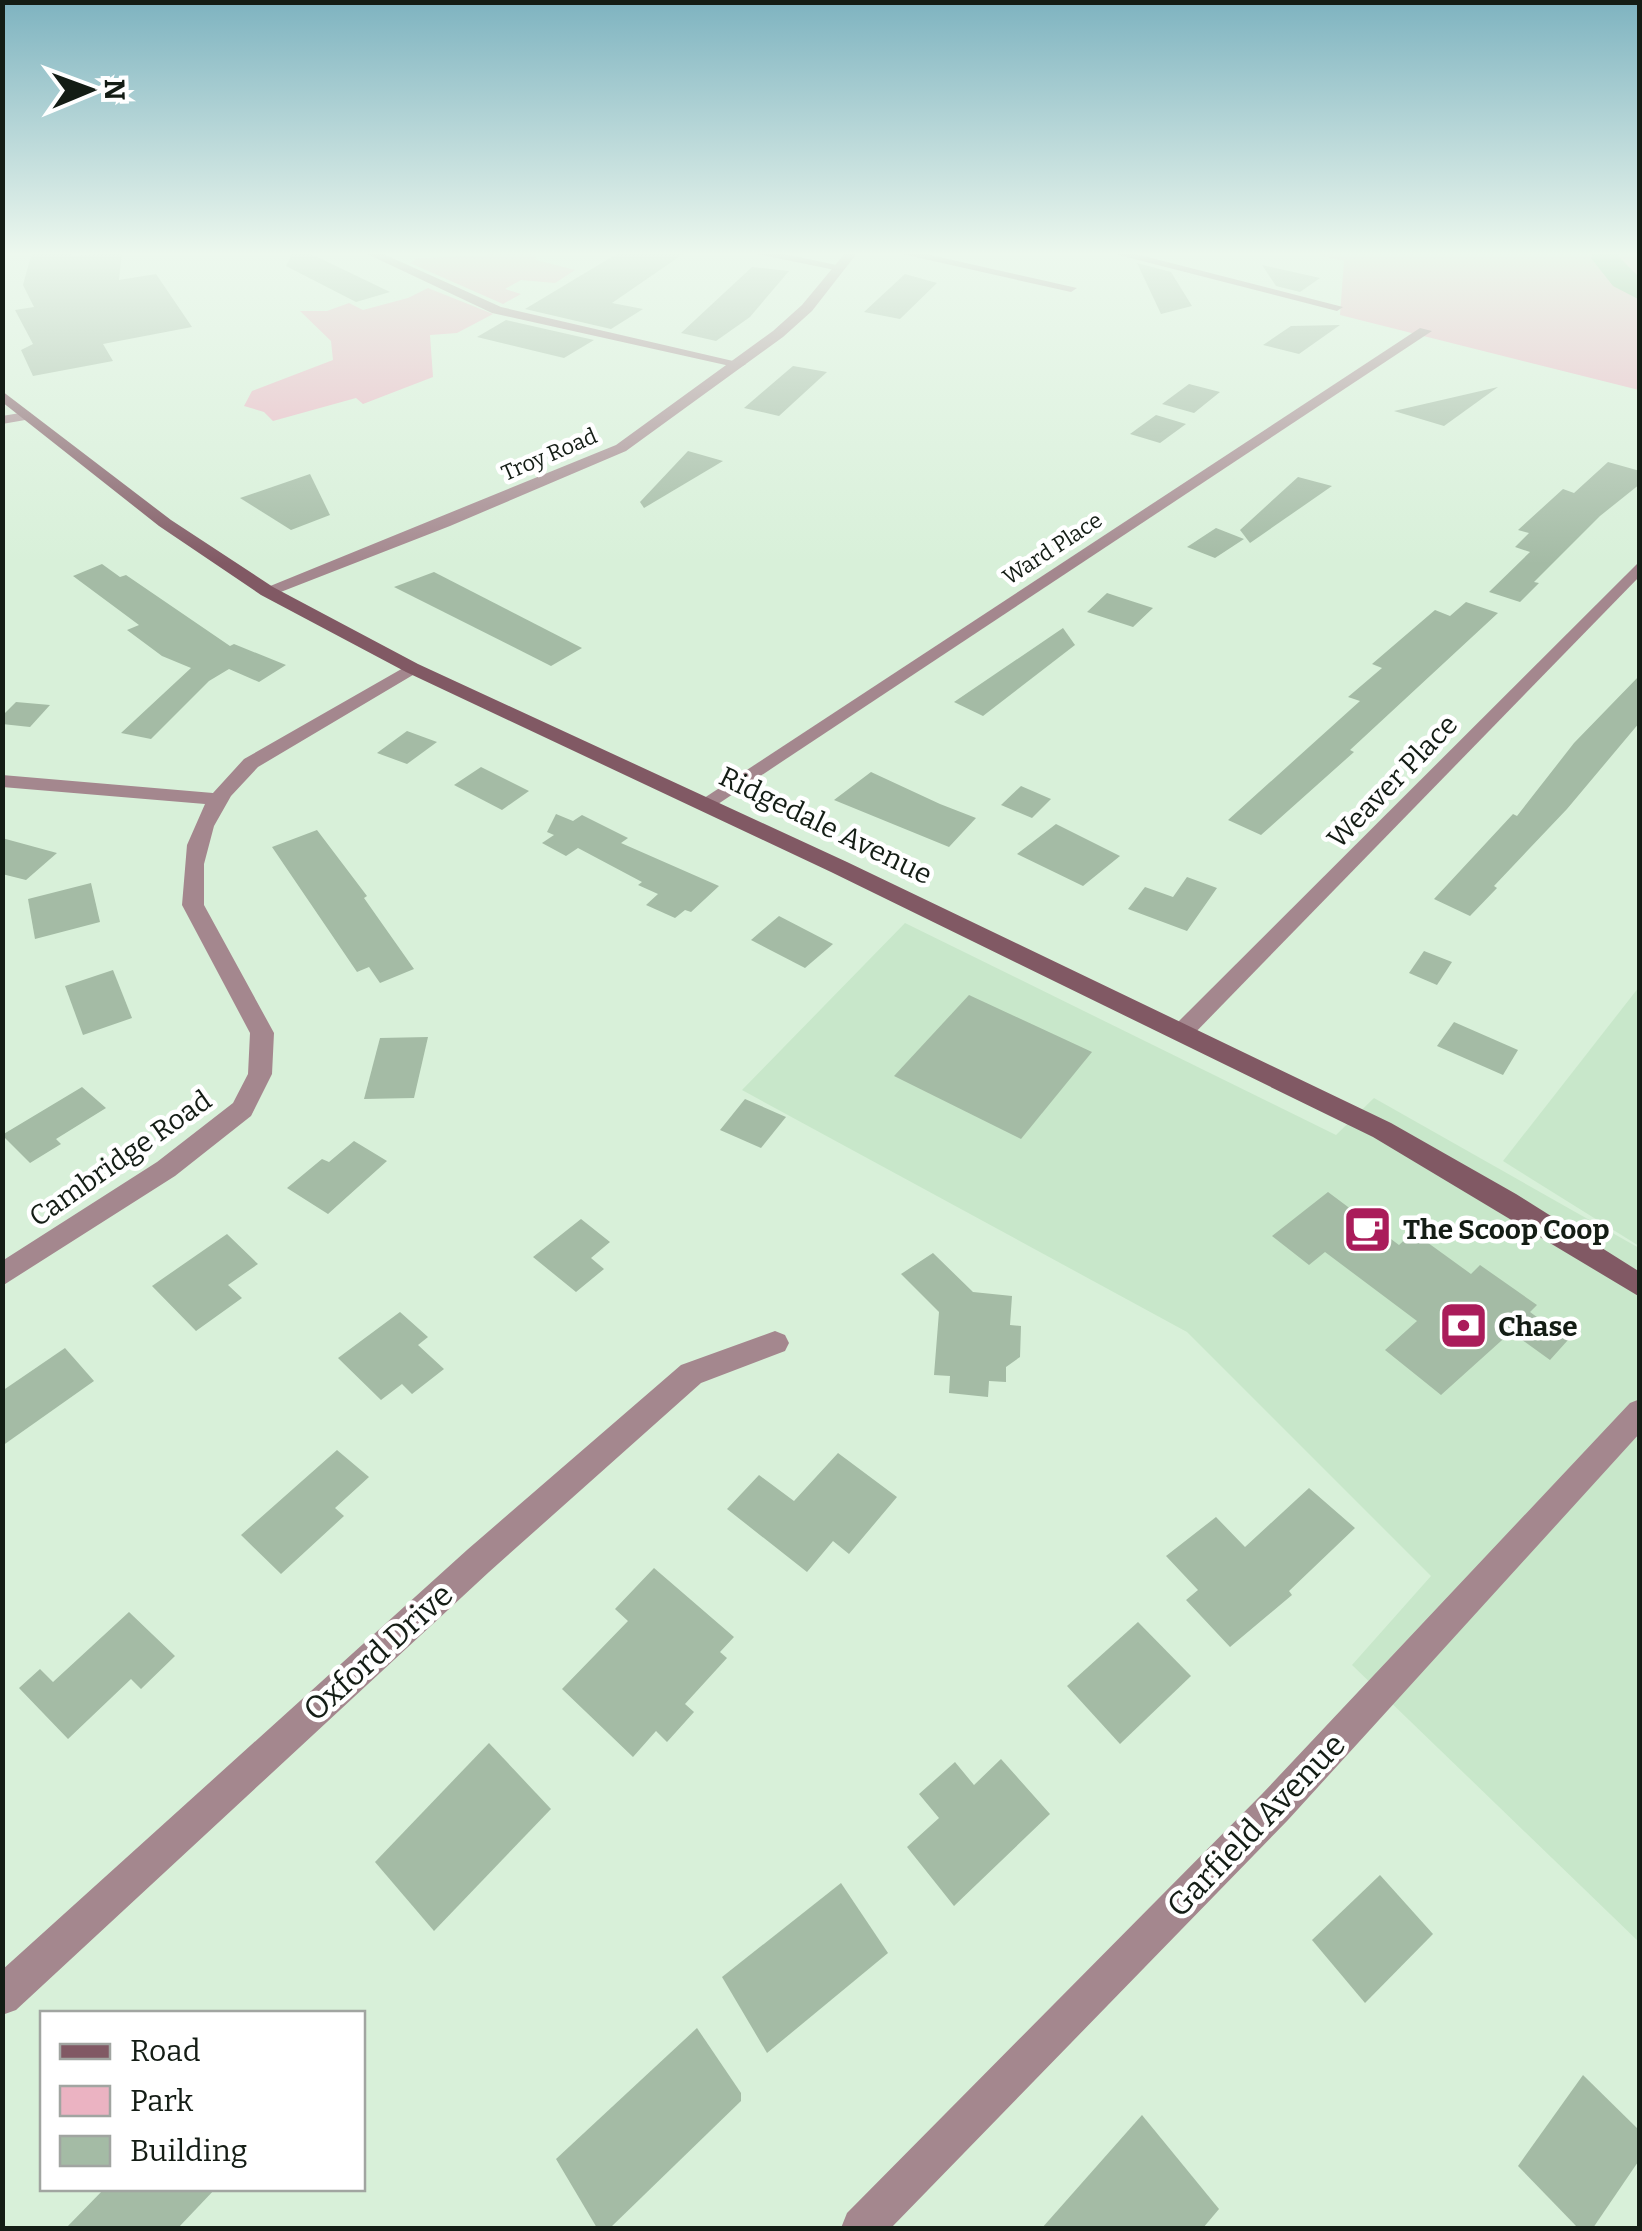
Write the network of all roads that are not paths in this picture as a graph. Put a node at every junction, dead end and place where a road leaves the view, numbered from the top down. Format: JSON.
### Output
{"nodes":[{"id":1,"x":704,"y":356,"type":"edge"},
{"id":2,"x":748,"y":356,"type":"edge"},
{"id":3,"x":1387,"y":356,"type":"edge"},
{"id":4,"x":739,"y":364,"type":"junction"},
{"id":5,"x":2,"y":395,"type":"edge"},
{"id":6,"x":26,"y":416,"type":"junction"},
{"id":7,"x":2,"y":420,"type":"edge"},
{"id":8,"x":1640,"y":566,"type":"edge"},
{"id":9,"x":267,"y":590,"type":"junction"},
{"id":10,"x":412,"y":668,"type":"junction"},
{"id":11,"x":2,"y":780,"type":"edge"},
{"id":12,"x":214,"y":800,"type":"junction"},
{"id":13,"x":705,"y":804,"type":"junction"},
{"id":14,"x":1182,"y":1032,"type":"junction"},
{"id":15,"x":2,"y":1275,"type":"edge"},
{"id":16,"x":1640,"y":1286,"type":"edge"},
{"id":17,"x":775,"y":1343,"type":"dead end"},
{"id":18,"x":1640,"y":1412,"type":"edge"},
{"id":19,"x":2,"y":1996,"type":"edge"},
{"id":20,"x":862,"y":2228,"type":"edge"}],
"edges":[{"from":1,"to":4,"type":"street"},
{"from":2,"to":4,"type":"street","name":"Troy Road"},
{"from":3,"to":13,"type":"street","name":"Ward Place"},
{"from":4,"to":9,"type":"street","name":"Troy Road"},
{"from":5,"to":6,"type":"main road","name":"Ridgedale Avenue"},
{"from":6,"to":7,"type":"street"},
{"from":6,"to":9,"type":"main road","name":"Ridgedale Avenue"},
{"from":8,"to":14,"type":"street","name":"Weaver Place"},
{"from":9,"to":10,"type":"main road","name":"Ridgedale Avenue"},
{"from":10,"to":12,"type":"street","name":"Cambridge Road"},
{"from":10,"to":13,"type":"main road","name":"Ridgedale Avenue"},
{"from":11,"to":12,"type":"street"},
{"from":12,"to":15,"type":"street","name":"Cambridge Road"},
{"from":13,"to":14,"type":"main road","name":"Ridgedale Avenue"},
{"from":14,"to":16,"type":"main road","name":"Ridgedale Avenue"},
{"from":17,"to":19,"type":"street","name":"Oxford Drive"},
{"from":18,"to":20,"type":"street","name":"Garfield Avenue"}]}
